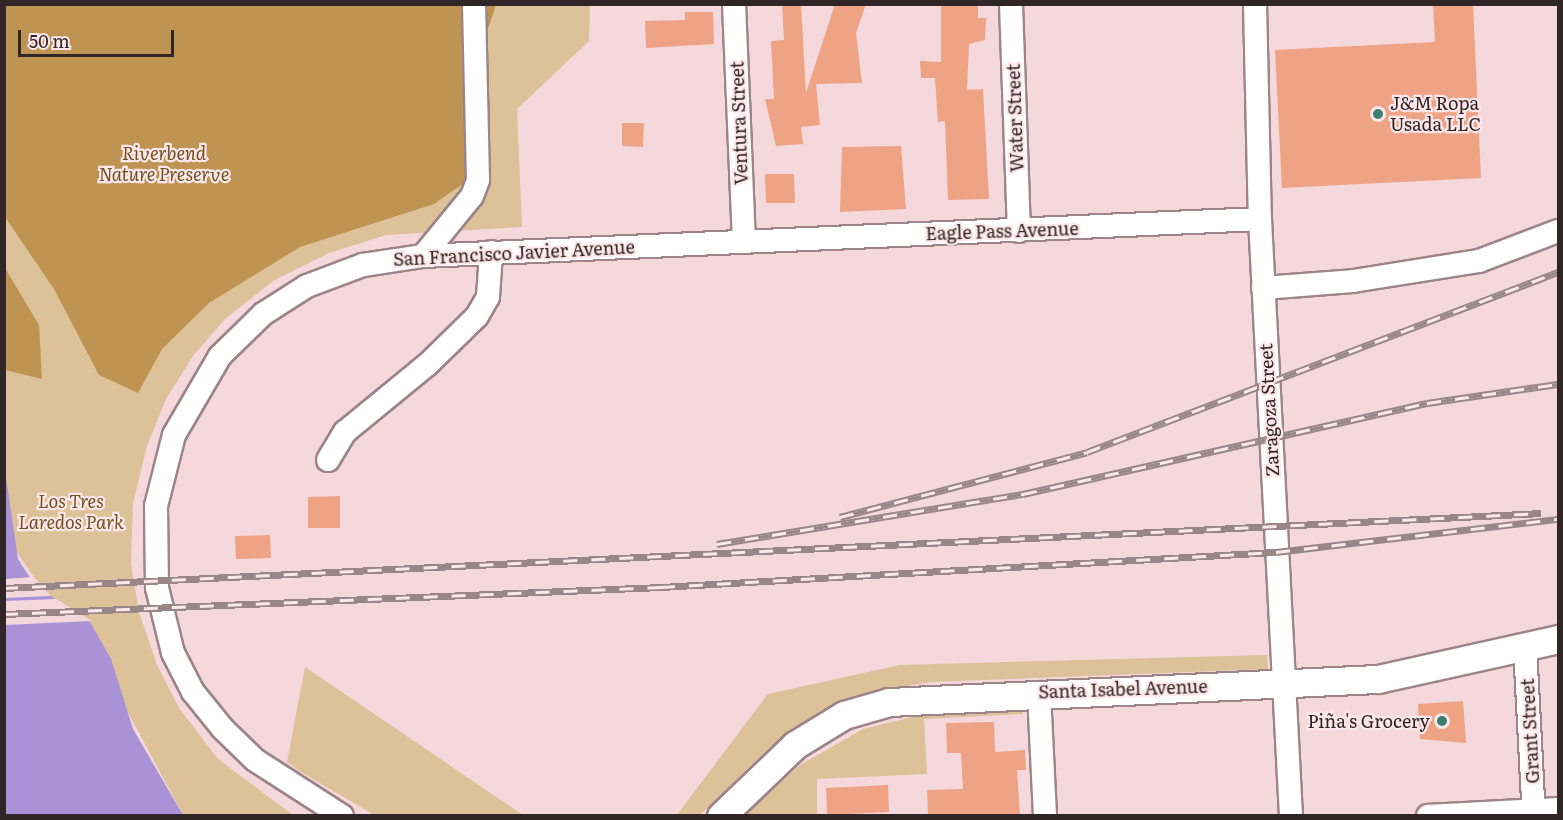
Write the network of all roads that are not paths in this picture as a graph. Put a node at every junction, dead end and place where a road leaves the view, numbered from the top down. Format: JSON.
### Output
{"nodes":[{"id":1,"x":474,"y":4,"type":"edge"},
{"id":2,"x":734,"y":4,"type":"edge"},
{"id":3,"x":1011,"y":4,"type":"edge"},
{"id":4,"x":1255,"y":4,"type":"edge"},
{"id":5,"x":1260,"y":219,"type":"junction"},
{"id":6,"x":1019,"y":231,"type":"junction"},
{"id":7,"x":1558,"y":231,"type":"edge"},
{"id":8,"x":744,"y":241,"type":"junction"},
{"id":9,"x":491,"y":252,"type":"junction"},
{"id":10,"x":423,"y":256,"type":"junction"},
{"id":11,"x":1263,"y":288,"type":"junction"},
{"id":12,"x":328,"y":460,"type":"dead end"},
{"id":13,"x":1558,"y":639,"type":"edge"},
{"id":14,"x":1525,"y":647,"type":"junction"},
{"id":15,"x":1281,"y":683,"type":"junction"},
{"id":16,"x":1039,"y":693,"type":"junction"},
{"id":17,"x":1558,"y":810,"type":"edge"},
{"id":18,"x":1534,"y":813,"type":"edge"},
{"id":19,"x":342,"y":816,"type":"edge"},
{"id":20,"x":721,"y":816,"type":"edge"},
{"id":21,"x":1045,"y":816,"type":"edge"},
{"id":22,"x":1291,"y":816,"type":"edge"},
{"id":23,"x":1428,"y":816,"type":"edge"}],
"edges":[{"from":1,"to":10,"type":"street"},
{"from":2,"to":8,"type":"street","name":"Ventura Street"},
{"from":3,"to":6,"type":"street","name":"Water Street"},
{"from":4,"to":5,"type":"street","name":"Zaragoza Street"},
{"from":5,"to":6,"type":"street","name":"Eagle Pass Avenue"},
{"from":5,"to":11,"type":"street","name":"Zaragoza Street"},
{"from":6,"to":8,"type":"street","name":"Eagle Pass Avenue"},
{"from":7,"to":11,"type":"street"},
{"from":8,"to":9,"type":"street","name":"San Francisco Javier Avenue"},
{"from":9,"to":10,"type":"street","name":"San Francisco Javier Avenue"},
{"from":9,"to":12,"type":"street"},
{"from":10,"to":19,"type":"street","name":"San Francisco Javier Avenue"},
{"from":11,"to":15,"type":"street","name":"Zaragoza Street"},
{"from":13,"to":14,"type":"main road","name":"Santa Isabel Avenue"},
{"from":14,"to":15,"type":"main road","name":"Santa Isabel Avenue"},
{"from":14,"to":18,"type":"street","name":"Grant Street"},
{"from":15,"to":16,"type":"main road","name":"Santa Isabel Avenue"},
{"from":15,"to":22,"type":"street","name":"Zaragoza Street"},
{"from":16,"to":20,"type":"main road","name":"Santa Isabel Avenue"},
{"from":16,"to":21,"type":"street"},
{"from":17,"to":18,"type":"street"},
{"from":18,"to":23,"type":"street"}]}
